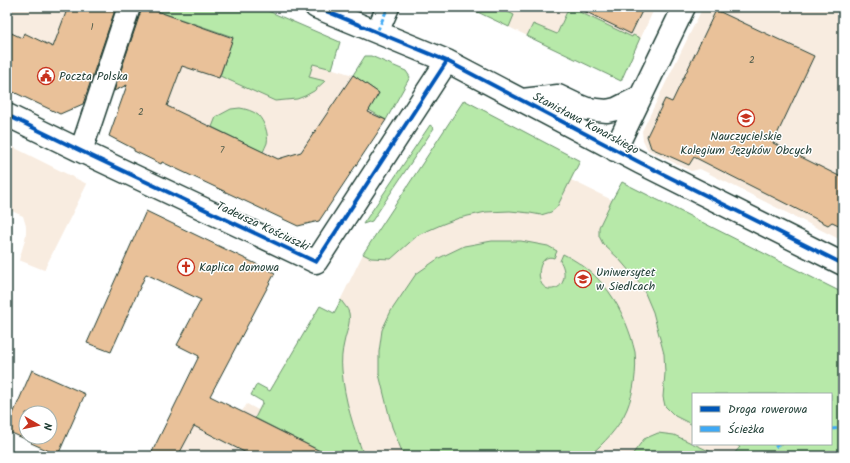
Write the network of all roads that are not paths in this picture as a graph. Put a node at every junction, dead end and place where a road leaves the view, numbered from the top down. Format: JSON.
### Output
{"nodes":[{"id":1,"x":129,"y":7,"type":"edge"},
{"id":2,"x":316,"y":7,"type":"edge"},
{"id":3,"x":388,"y":7,"type":"edge"},
{"id":4,"x":684,"y":7,"type":"edge"},
{"id":5,"x":377,"y":32,"type":"junction"},
{"id":6,"x":446,"y":61,"type":"junction"},
{"id":7,"x":640,"y":97,"type":"junction"},
{"id":8,"x":522,"y":100,"type":"junction"},
{"id":9,"x":7,"y":115,"type":"edge"},
{"id":10,"x":615,"y":150,"type":"junction"},
{"id":11,"x":81,"y":151,"type":"junction"},
{"id":12,"x":843,"y":264,"type":"edge"}],
"edges":[{"from":1,"to":11,"type":"street"},
{"from":2,"to":5,"type":"street","name":"Stanisława Konarskiego"},
{"from":3,"to":5,"type":"street"},
{"from":4,"to":7,"type":"street"},
{"from":5,"to":6,"type":"street","name":"Stanisława Konarskiego"},
{"from":6,"to":8,"type":"street","name":"Stanisława Konarskiego"},
{"from":6,"to":11,"type":"street","name":"Tadeusza Kościuszki"},
{"from":7,"to":8,"type":"street"},
{"from":7,"to":10,"type":"street"},
{"from":8,"to":10,"type":"street","name":"Stanisława Konarskiego"},
{"from":9,"to":11,"type":"street","name":"Tadeusza Kościuszki"},
{"from":10,"to":12,"type":"street","name":"Stanisława Konarskiego"}]}
